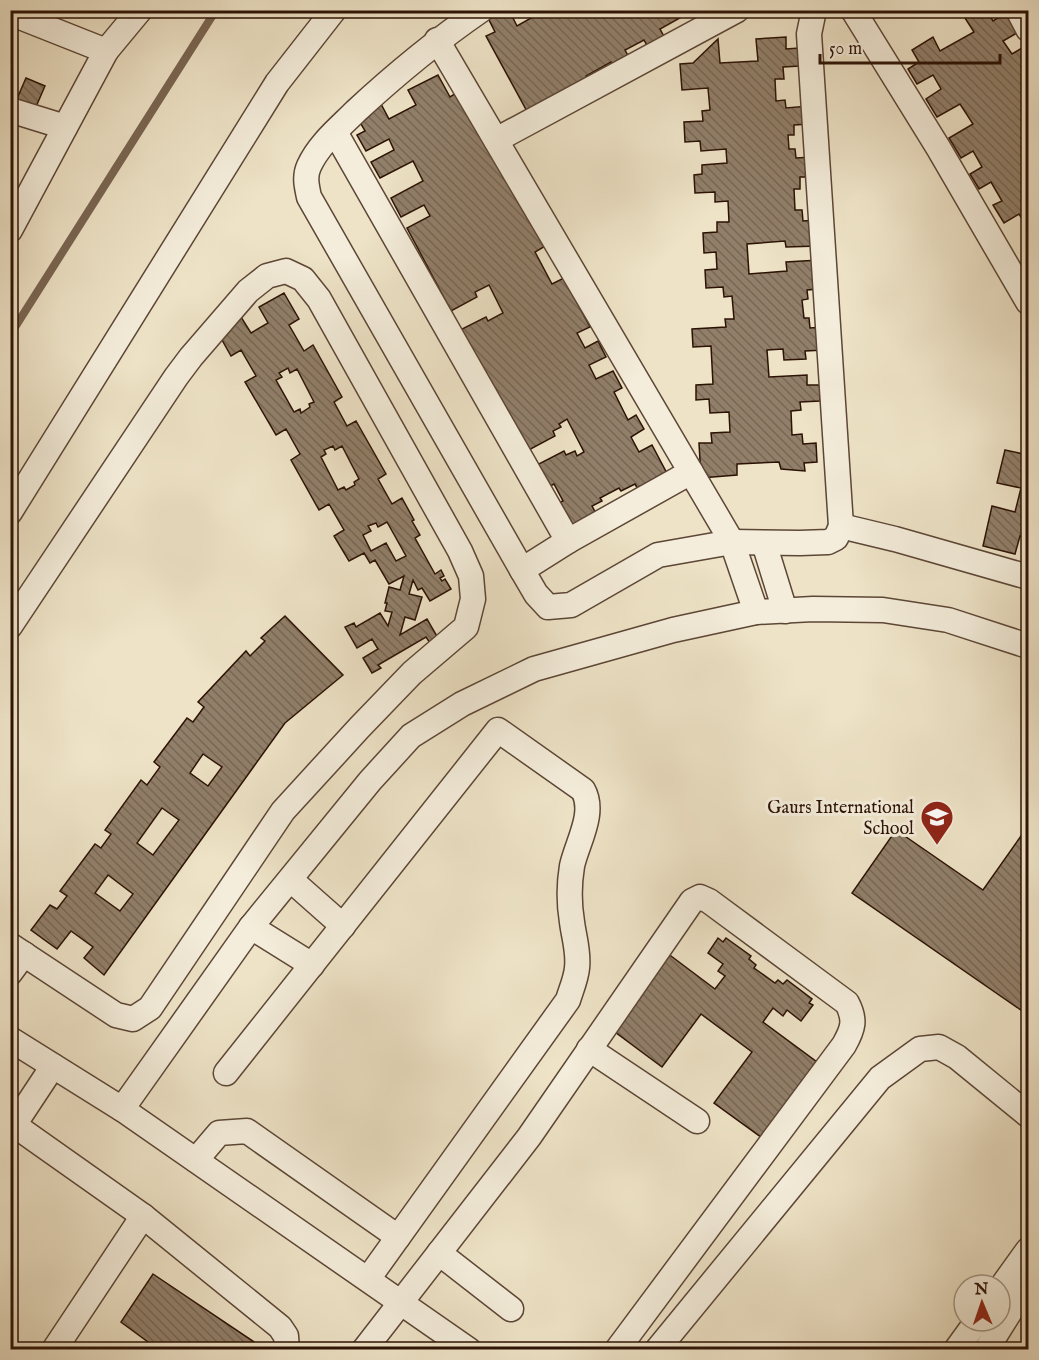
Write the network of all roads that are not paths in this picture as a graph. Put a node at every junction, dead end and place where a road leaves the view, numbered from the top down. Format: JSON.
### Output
{"nodes":[{"id":1,"x":140,"y":10,"type":"edge"},
{"id":2,"x":334,"y":10,"type":"edge"},
{"id":3,"x":481,"y":10,"type":"edge"},
{"id":4,"x":737,"y":10,"type":"edge"},
{"id":5,"x":814,"y":10,"type":"edge"},
{"id":6,"x":853,"y":10,"type":"edge"},
{"id":7,"x":1018,"y":10,"type":"edge"},
{"id":8,"x":19,"y":14,"type":"edge"},
{"id":9,"x":1029,"y":29,"type":"edge"},
{"id":10,"x":437,"y":40,"type":"junction"},
{"id":11,"x":106,"y":51,"type":"junction"},
{"id":12,"x":12,"y":114,"type":"edge"},
{"id":13,"x":65,"y":127,"type":"junction"},
{"id":14,"x":335,"y":132,"type":"junction"},
{"id":15,"x":496,"y":140,"type":"junction"},
{"id":16,"x":10,"y":230,"type":"edge"},
{"id":17,"x":1029,"y":302,"type":"edge"},
{"id":18,"x":691,"y":472,"type":"junction"},
{"id":19,"x":10,"y":512,"type":"edge"},
{"id":20,"x":841,"y":526,"type":"junction"},
{"id":21,"x":568,"y":541,"type":"junction"},
{"id":22,"x":732,"y":542,"type":"junction"},
{"id":23,"x":764,"y":543,"type":"junction"},
{"id":24,"x":522,"y":570,"type":"junction"},
{"id":25,"x":1029,"y":577,"type":"edge"},
{"id":26,"x":785,"y":610,"type":"junction"},
{"id":27,"x":756,"y":612,"type":"junction"},
{"id":28,"x":10,"y":626,"type":"edge"},
{"id":29,"x":1029,"y":646,"type":"edge"},
{"id":30,"x":291,"y":880,"type":"junction"},
{"id":31,"x":343,"y":926,"type":"junction"},
{"id":32,"x":251,"y":927,"type":"junction"},
{"id":33,"x":15,"y":957,"type":"edge"},
{"id":34,"x":312,"y":964,"type":"junction"},
{"id":35,"x":10,"y":1039,"type":"edge"},
{"id":36,"x":589,"y":1050,"type":"junction"},
{"id":37,"x":53,"y":1066,"type":"junction"},
{"id":38,"x":226,"y":1073,"type":"dead end"},
{"id":39,"x":122,"y":1108,"type":"junction"},
{"id":40,"x":1029,"y":1115,"type":"edge"},
{"id":41,"x":697,"y":1121,"type":"dead end"},
{"id":42,"x":12,"y":1123,"type":"edge"},
{"id":43,"x":196,"y":1160,"type":"junction"},
{"id":44,"x":143,"y":1216,"type":"junction"},
{"id":45,"x":398,"y":1238,"type":"junction"},
{"id":46,"x":1029,"y":1250,"type":"edge"},
{"id":47,"x":439,"y":1253,"type":"junction"},
{"id":48,"x":1012,"y":1273,"type":"edge"},
{"id":49,"x":368,"y":1279,"type":"junction"},
{"id":50,"x":1029,"y":1283,"type":"edge"},
{"id":51,"x":400,"y":1302,"type":"junction"},
{"id":52,"x":511,"y":1309,"type":"dead end"},
{"id":53,"x":968,"y":1333,"type":"edge"},
{"id":54,"x":54,"y":1350,"type":"edge"},
{"id":55,"x":287,"y":1350,"type":"edge"},
{"id":56,"x":364,"y":1350,"type":"edge"},
{"id":57,"x":469,"y":1350,"type":"edge"},
{"id":58,"x":616,"y":1350,"type":"edge"},
{"id":59,"x":657,"y":1350,"type":"edge"},
{"id":60,"x":956,"y":1350,"type":"edge"},
{"id":61,"x":986,"y":1350,"type":"edge"}],
"edges":[{"from":1,"to":11,"type":"street"},
{"from":2,"to":19,"type":"street"},
{"from":3,"to":10,"type":"street"},
{"from":4,"to":15,"type":"street"},
{"from":5,"to":20,"type":"street"},
{"from":6,"to":17,"type":"street"},
{"from":7,"to":9,"type":"street"},
{"from":8,"to":11,"type":"street"},
{"from":10,"to":14,"type":"street"},
{"from":10,"to":15,"type":"street"},
{"from":11,"to":13,"type":"street"},
{"from":12,"to":13,"type":"street"},
{"from":13,"to":16,"type":"street"},
{"from":14,"to":21,"type":"street"},
{"from":14,"to":24,"type":"street"},
{"from":15,"to":18,"type":"street"},
{"from":18,"to":21,"type":"street"},
{"from":18,"to":22,"type":"street"},
{"from":20,"to":23,"type":"street"},
{"from":20,"to":25,"type":"street"},
{"from":21,"to":24,"type":"street"},
{"from":22,"to":23,"type":"street"},
{"from":22,"to":24,"type":"street"},
{"from":22,"to":27,"type":"street"},
{"from":23,"to":26,"type":"street"},
{"from":26,"to":27,"type":"street"},
{"from":26,"to":29,"type":"street"},
{"from":27,"to":30,"type":"street"},
{"from":28,"to":33,"type":"street"},
{"from":30,"to":31,"type":"street"},
{"from":30,"to":32,"type":"street"},
{"from":31,"to":34,"type":"street"},
{"from":31,"to":45,"type":"street"},
{"from":32,"to":34,"type":"street"},
{"from":32,"to":39,"type":"street"},
{"from":34,"to":38,"type":"street"},
{"from":35,"to":37,"type":"street"},
{"from":36,"to":41,"type":"street"},
{"from":36,"to":47,"type":"street"},
{"from":36,"to":58,"type":"street"},
{"from":37,"to":39,"type":"street"},
{"from":37,"to":42,"type":"street"},
{"from":39,"to":43,"type":"street"},
{"from":40,"to":59,"type":"street"},
{"from":42,"to":44,"type":"street"},
{"from":43,"to":45,"type":"street"},
{"from":43,"to":49,"type":"street"},
{"from":44,"to":54,"type":"street"},
{"from":44,"to":55,"type":"street"},
{"from":45,"to":49,"type":"street"},
{"from":46,"to":48,"type":"street"},
{"from":47,"to":51,"type":"street"},
{"from":47,"to":52,"type":"street"},
{"from":49,"to":51,"type":"street"},
{"from":50,"to":61,"type":"street"},
{"from":51,"to":56,"type":"street"},
{"from":51,"to":57,"type":"street"},
{"from":53,"to":60,"type":"street"}]}
